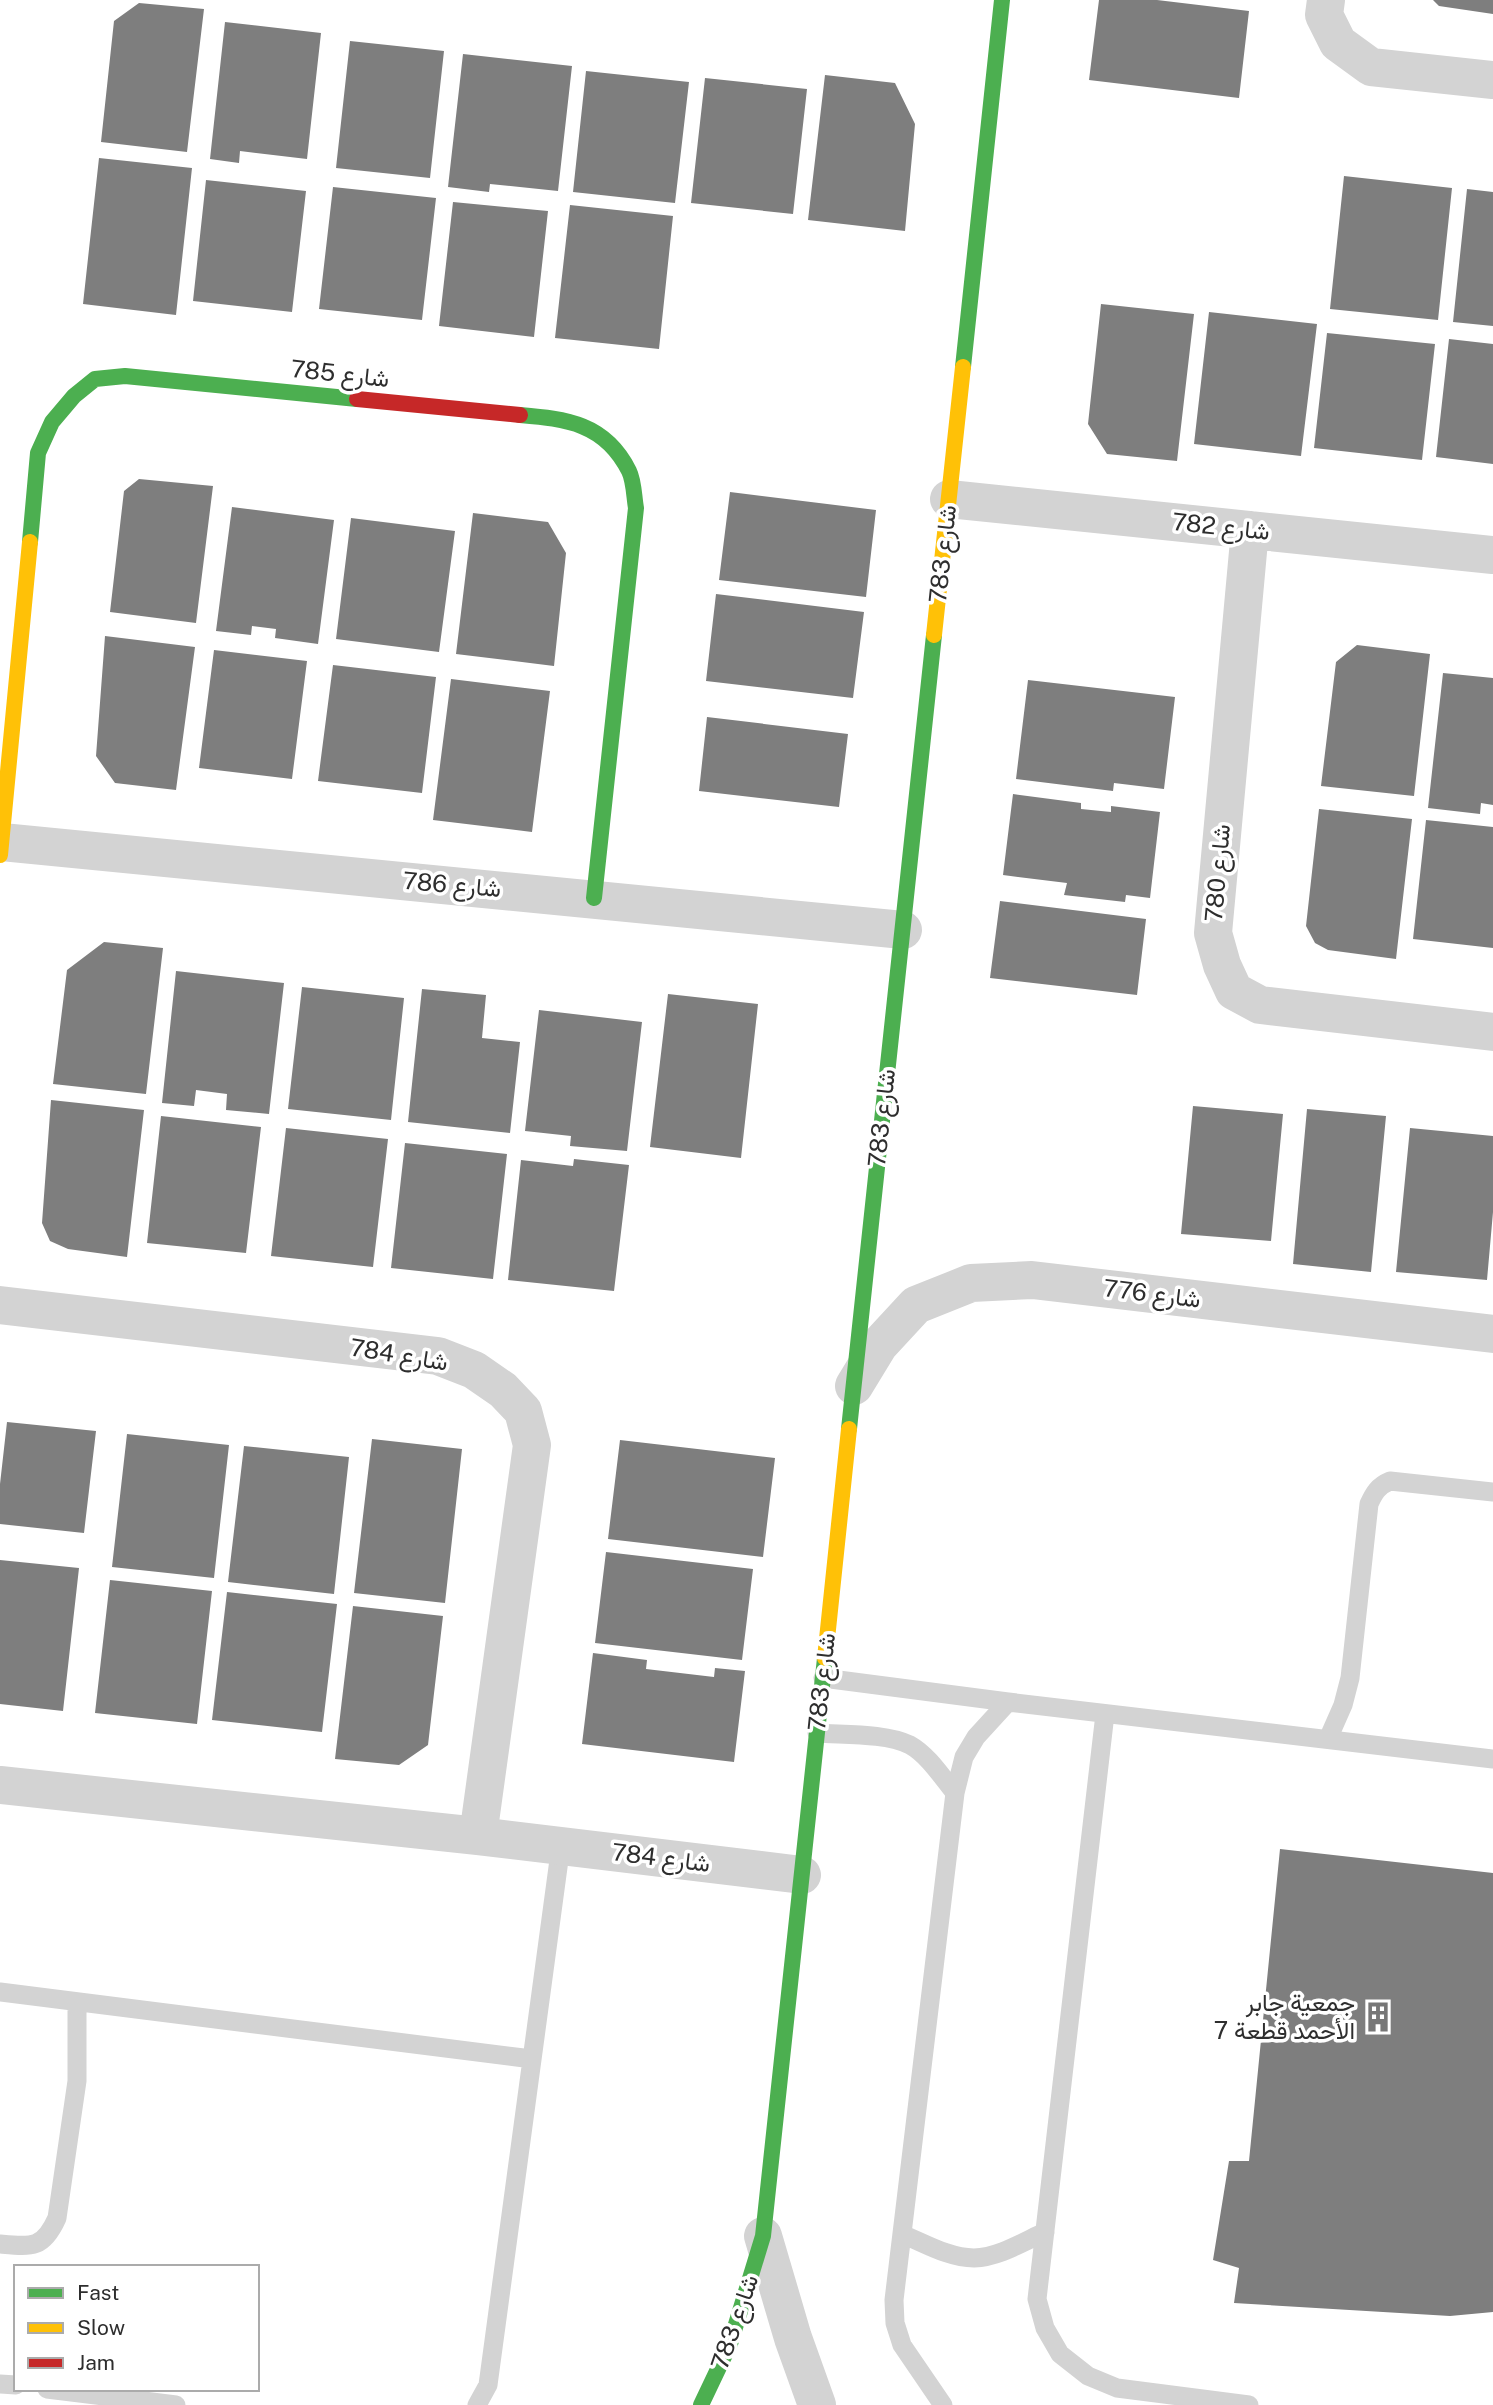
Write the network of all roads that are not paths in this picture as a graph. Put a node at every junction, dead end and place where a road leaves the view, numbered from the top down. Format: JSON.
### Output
{"nodes":[{"id":1,"x":1002,"y":0,"type":"edge"},
{"id":2,"x":1326,"y":0,"type":"edge"},
{"id":3,"x":1493,"y":80,"type":"edge"},
{"id":4,"x":949,"y":499,"type":"junction"},
{"id":5,"x":1250,"y":530,"type":"junction"},
{"id":6,"x":1493,"y":555,"type":"edge"},
{"id":7,"x":1,"y":848,"type":"edge"},
{"id":8,"x":594,"y":898,"type":"junction"},
{"id":9,"x":903,"y":930,"type":"junction"},
{"id":10,"x":1493,"y":1032,"type":"edge"},
{"id":11,"x":0,"y":1305,"type":"edge"},
{"id":12,"x":1493,"y":1334,"type":"edge"},
{"id":13,"x":854,"y":1386,"type":"junction"},
{"id":14,"x":1493,"y":1492,"type":"edge"},
{"id":15,"x":823,"y":1678,"type":"junction"},
{"id":16,"x":1008,"y":1702,"type":"junction"},
{"id":17,"x":1105,"y":1714,"type":"junction"},
{"id":18,"x":817,"y":1732,"type":"junction"},
{"id":19,"x":1328,"y":1739,"type":"junction"},
{"id":20,"x":1493,"y":1759,"type":"edge"},
{"id":21,"x":0,"y":1786,"type":"edge"},
{"id":22,"x":955,"y":1793,"type":"junction"},
{"id":23,"x":478,"y":1836,"type":"junction"},
{"id":24,"x":561,"y":1845,"type":"junction"},
{"id":25,"x":802,"y":1875,"type":"junction"},
{"id":26,"x":0,"y":1992,"type":"edge"},
{"id":27,"x":77,"y":2002,"type":"junction"},
{"id":28,"x":532,"y":2059,"type":"junction"},
{"id":29,"x":1045,"y":2232,"type":"junction"},
{"id":30,"x":902,"y":2234,"type":"junction"},
{"id":31,"x":763,"y":2236,"type":"junction"},
{"id":32,"x":0,"y":2244,"type":"edge"},
{"id":33,"x":63,"y":2391,"type":"edge"},
{"id":34,"x":1183,"y":2401,"type":"edge"},
{"id":35,"x":176,"y":2405,"type":"edge"},
{"id":36,"x":477,"y":2405,"type":"edge"},
{"id":37,"x":701,"y":2405,"type":"edge"},
{"id":38,"x":817,"y":2405,"type":"edge"},
{"id":39,"x":943,"y":2405,"type":"edge"},
{"id":40,"x":1249,"y":2405,"type":"edge"}],
"edges":[{"from":1,"to":4,"type":"street","name":"شارع 783"},
{"from":2,"to":3,"type":"street"},
{"from":4,"to":5,"type":"street","name":"شارع 782"},
{"from":4,"to":9,"type":"street","name":"شارع 783"},
{"from":5,"to":6,"type":"street","name":"شارع 782"},
{"from":5,"to":10,"type":"street","name":"شارع 780"},
{"from":7,"to":8,"type":"street","name":"شارع 786"},
{"from":7,"to":8,"type":"street","name":"شارع 785"},
{"from":8,"to":9,"type":"street","name":"شارع 786"},
{"from":9,"to":13,"type":"street","name":"شارع 783"},
{"from":11,"to":23,"type":"street","name":"شارع 784"},
{"from":12,"to":13,"type":"street","name":"شارع 776"},
{"from":13,"to":15,"type":"street","name":"شارع 783"},
{"from":14,"to":19,"type":"lane"},
{"from":15,"to":16,"type":"lane"},
{"from":15,"to":18,"type":"street","name":"شارع 783"},
{"from":16,"to":17,"type":"lane"},
{"from":16,"to":22,"type":"lane"},
{"from":17,"to":19,"type":"lane"},
{"from":17,"to":29,"type":"lane"},
{"from":18,"to":22,"type":"lane"},
{"from":18,"to":25,"type":"street","name":"شارع 783"},
{"from":19,"to":20,"type":"lane"},
{"from":21,"to":23,"type":"street","name":"شارع 784"},
{"from":22,"to":30,"type":"lane"},
{"from":23,"to":24,"type":"street","name":"شارع 784"},
{"from":24,"to":25,"type":"street","name":"شارع 784"},
{"from":24,"to":28,"type":"lane"},
{"from":25,"to":31,"type":"street","name":"شارع 783"},
{"from":26,"to":27,"type":"lane"},
{"from":27,"to":28,"type":"lane"},
{"from":27,"to":32,"type":"lane"},
{"from":28,"to":36,"type":"lane"},
{"from":29,"to":30,"type":"lane"},
{"from":29,"to":34,"type":"lane"},
{"from":30,"to":39,"type":"lane"},
{"from":31,"to":37,"type":"street","name":"شارع 783"},
{"from":31,"to":38,"type":"street","name":"شارع 783"},
{"from":33,"to":35,"type":"lane"},
{"from":34,"to":40,"type":"lane"}]}
